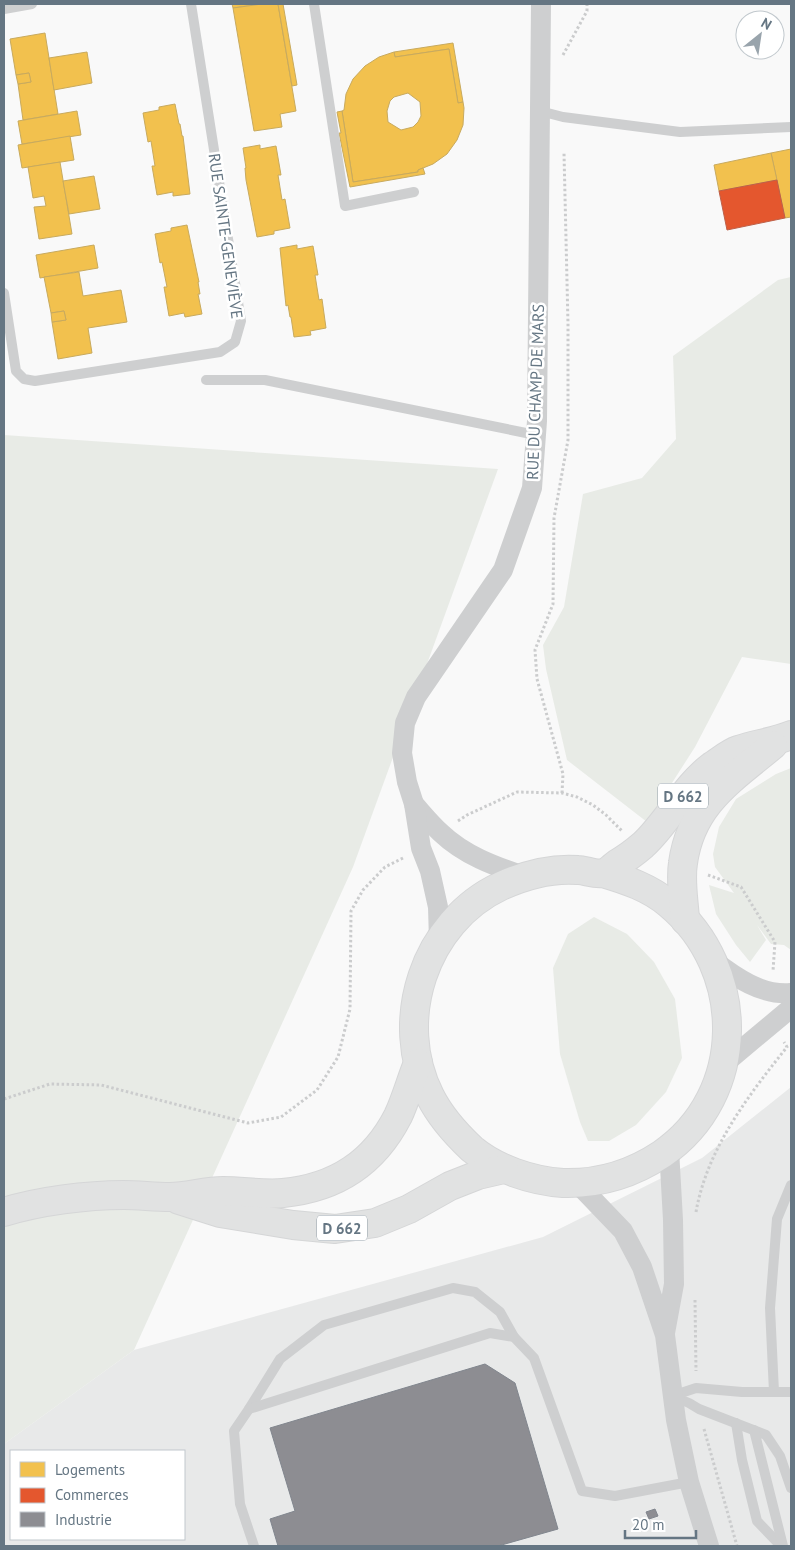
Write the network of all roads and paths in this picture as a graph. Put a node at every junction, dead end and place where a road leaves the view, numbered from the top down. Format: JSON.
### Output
{"nodes":[{"id":1,"x":32,"y":4,"type":"edge"},
{"id":2,"x":191,"y":4,"type":"edge"},
{"id":3,"x":314,"y":4,"type":"edge"},
{"id":4,"x":541,"y":4,"type":"edge"},
{"id":5,"x":4,"y":9,"type":"edge"},
{"id":6,"x":540,"y":111,"type":"junction"},
{"id":7,"x":791,"y":127,"type":"edge"},
{"id":8,"x":414,"y":192,"type":"dead end"},
{"id":9,"x":4,"y":293,"type":"edge"},
{"id":10,"x":206,"y":380,"type":"dead end"},
{"id":11,"x":536,"y":435,"type":"junction"},
{"id":12,"x":784,"y":738,"type":"edge"},
{"id":13,"x":562,"y":792,"type":"dead end"},
{"id":14,"x":414,"y":804,"type":"junction"},
{"id":15,"x":441,"y":833,"type":"junction"},
{"id":16,"x":420,"y":848,"type":"junction"},
{"id":17,"x":603,"y":873,"type":"junction"},
{"id":18,"x":524,"y":876,"type":"junction"},
{"id":19,"x":686,"y":920,"type":"junction"},
{"id":20,"x":438,"y":941,"type":"junction"},
{"id":21,"x":713,"y":960,"type":"junction"},
{"id":22,"x":791,"y":993,"type":"edge"},
{"id":23,"x":791,"y":1008,"type":"edge"},
{"id":24,"x":418,"y":1063,"type":"junction"},
{"id":25,"x":724,"y":1064,"type":"junction"},
{"id":26,"x":4,"y":1099,"type":"edge"},
{"id":27,"x":669,"y":1149,"type":"junction"},
{"id":28,"x":504,"y":1168,"type":"junction"},
{"id":29,"x":576,"y":1183,"type":"junction"},
{"id":30,"x":791,"y":1185,"type":"edge"},
{"id":31,"x":170,"y":1197,"type":"junction"},
{"id":32,"x":4,"y":1212,"type":"edge"},
{"id":33,"x":665,"y":1335,"type":"junction"},
{"id":34,"x":514,"y":1337,"type":"junction"},
{"id":35,"x":774,"y":1392,"type":"junction"},
{"id":36,"x":791,"y":1392,"type":"edge"},
{"id":37,"x":672,"y":1396,"type":"junction"},
{"id":38,"x":249,"y":1409,"type":"junction"},
{"id":39,"x":699,"y":1410,"type":"junction"},
{"id":40,"x":736,"y":1423,"type":"junction"},
{"id":41,"x":754,"y":1430,"type":"junction"},
{"id":42,"x":689,"y":1482,"type":"junction"},
{"id":43,"x":791,"y":1488,"type":"edge"},
{"id":44,"x":254,"y":1546,"type":"edge"},
{"id":45,"x":708,"y":1546,"type":"edge"},
{"id":46,"x":737,"y":1546,"type":"edge"},
{"id":47,"x":782,"y":1546,"type":"edge"}],
"edges":[{"from":1,"to":5,"type":"lane"},
{"from":2,"to":9,"type":"lane","name":"RUE SAINTE-GENEVIÈVE"},
{"from":3,"to":8,"type":"lane"},
{"from":4,"to":6,"type":"street","name":"RUE DU CHAMP DE MARS"},
{"from":6,"to":7,"type":"lane"},
{"from":6,"to":11,"type":"street","name":"RUE DU CHAMP DE MARS"},
{"from":10,"to":11,"type":"lane"},
{"from":11,"to":14,"type":"street","name":"RUE DU CHAMP DE MARS"},
{"from":12,"to":17,"type":"main road","number":"D 662"},
{"from":12,"to":19,"type":"main road","number":"D 662"},
{"from":13,"to":15,"type":"path"},
{"from":14,"to":15,"type":"street","name":"RUE DU CHAMP DE MARS"},
{"from":14,"to":16,"type":"street","name":"RUE DU CHAMP DE MARS"},
{"from":15,"to":18,"type":"street","name":"RUE DU CHAMP DE MARS"},
{"from":16,"to":20,"type":"street","name":"RUE DU CHAMP DE MARS"},
{"from":16,"to":26,"type":"path"},
{"from":17,"to":18,"type":"main road"},
{"from":17,"to":19,"type":"main road"},
{"from":18,"to":20,"type":"main road"},
{"from":19,"to":21,"type":"main road"},
{"from":20,"to":24,"type":"main road"},
{"from":21,"to":22,"type":"street"},
{"from":21,"to":25,"type":"main road"},
{"from":23,"to":25,"type":"street"},
{"from":24,"to":28,"type":"main road"},
{"from":24,"to":31,"type":"main road","number":"D 662"},
{"from":25,"to":27,"type":"main road"},
{"from":27,"to":29,"type":"main road"},
{"from":27,"to":33,"type":"street"},
{"from":28,"to":29,"type":"main road"},
{"from":28,"to":31,"type":"main road","number":"D 662"},
{"from":29,"to":33,"type":"street"},
{"from":30,"to":35,"type":"lane"},
{"from":31,"to":32,"type":"main road","number":"D 662"},
{"from":33,"to":37,"type":"street"},
{"from":34,"to":38,"type":"lane"},
{"from":34,"to":38,"type":"lane"},
{"from":34,"to":42,"type":"lane"},
{"from":35,"to":36,"type":"lane"},
{"from":35,"to":37,"type":"lane"},
{"from":37,"to":39,"type":"lane"},
{"from":37,"to":42,"type":"street"},
{"from":38,"to":44,"type":"lane"},
{"from":39,"to":40,"type":"lane"},
{"from":39,"to":46,"type":"path"},
{"from":40,"to":41,"type":"lane"},
{"from":40,"to":47,"type":"lane"},
{"from":41,"to":43,"type":"lane"},
{"from":41,"to":47,"type":"lane"},
{"from":42,"to":45,"type":"street"}]}
